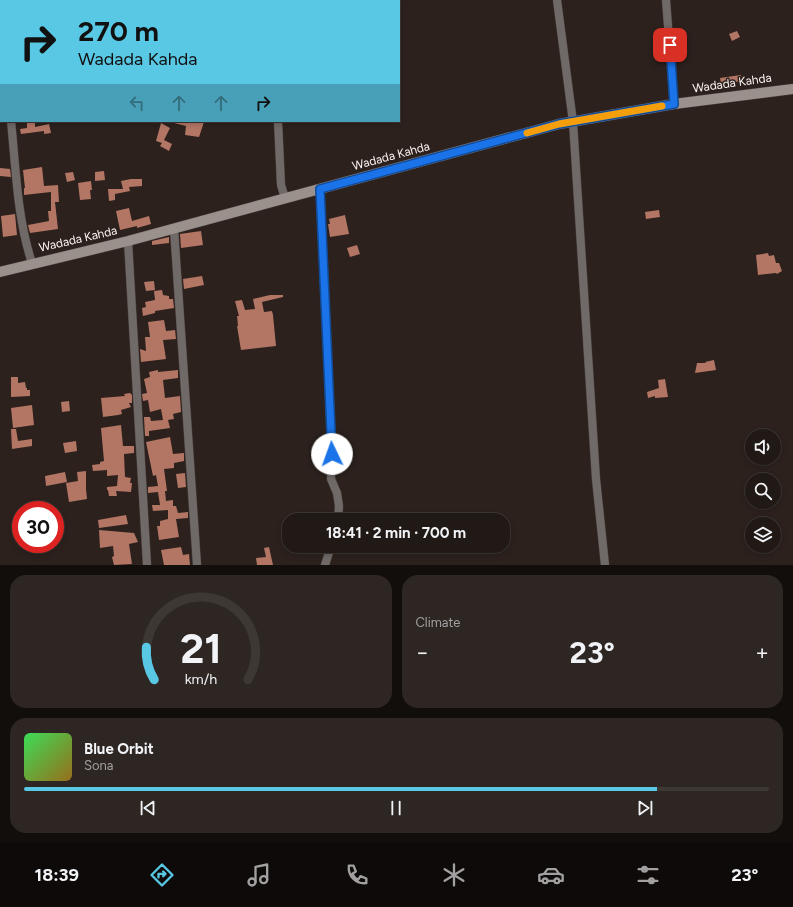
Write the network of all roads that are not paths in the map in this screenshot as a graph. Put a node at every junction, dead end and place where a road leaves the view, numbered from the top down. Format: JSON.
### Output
{"nodes":[{"id":1,"x":557,"y":0,"type":"edge"},
{"id":2,"x":666,"y":0,"type":"edge"},
{"id":3,"x":793,"y":88,"type":"edge"},
{"id":4,"x":674,"y":104,"type":"junction"},
{"id":5,"x":11,"y":122,"type":"edge"},
{"id":6,"x":278,"y":122,"type":"edge"},
{"id":7,"x":573,"y":122,"type":"junction"},
{"id":8,"x":320,"y":189,"type":"junction"},
{"id":9,"x":285,"y":198,"type":"junction"},
{"id":10,"x":174,"y":229,"type":"junction"},
{"id":11,"x":128,"y":241,"type":"junction"},
{"id":12,"x":32,"y":263,"type":"junction"},
{"id":13,"x":0,"y":272,"type":"edge"},
{"id":14,"x":338,"y":513,"type":"edge"},
{"id":15,"x":329,"y":553,"type":"edge"},
{"id":16,"x":147,"y":565,"type":"edge"},
{"id":17,"x":196,"y":565,"type":"edge"},
{"id":18,"x":325,"y":565,"type":"edge"},
{"id":19,"x":605,"y":565,"type":"edge"}],
"edges":[{"from":1,"to":7,"type":"street"},
{"from":2,"to":4,"type":"street"},
{"from":3,"to":4,"type":"main road","name":"Wadada Kahda"},
{"from":4,"to":7,"type":"main road","name":"Wadada Kahda"},
{"from":5,"to":12,"type":"street"},
{"from":6,"to":9,"type":"street"},
{"from":7,"to":8,"type":"main road","name":"Wadada Kahda"},
{"from":7,"to":19,"type":"street"},
{"from":8,"to":9,"type":"main road","name":"Wadada Kahda"},
{"from":8,"to":14,"type":"street"},
{"from":9,"to":10,"type":"main road","name":"Wadada Kahda"},
{"from":10,"to":11,"type":"main road","name":"Wadada Kahda"},
{"from":10,"to":17,"type":"street"},
{"from":11,"to":12,"type":"main road","name":"Wadada Kahda"},
{"from":11,"to":16,"type":"street"},
{"from":12,"to":13,"type":"main road","name":"Wadada Kahda"},
{"from":15,"to":18,"type":"street"}]}
